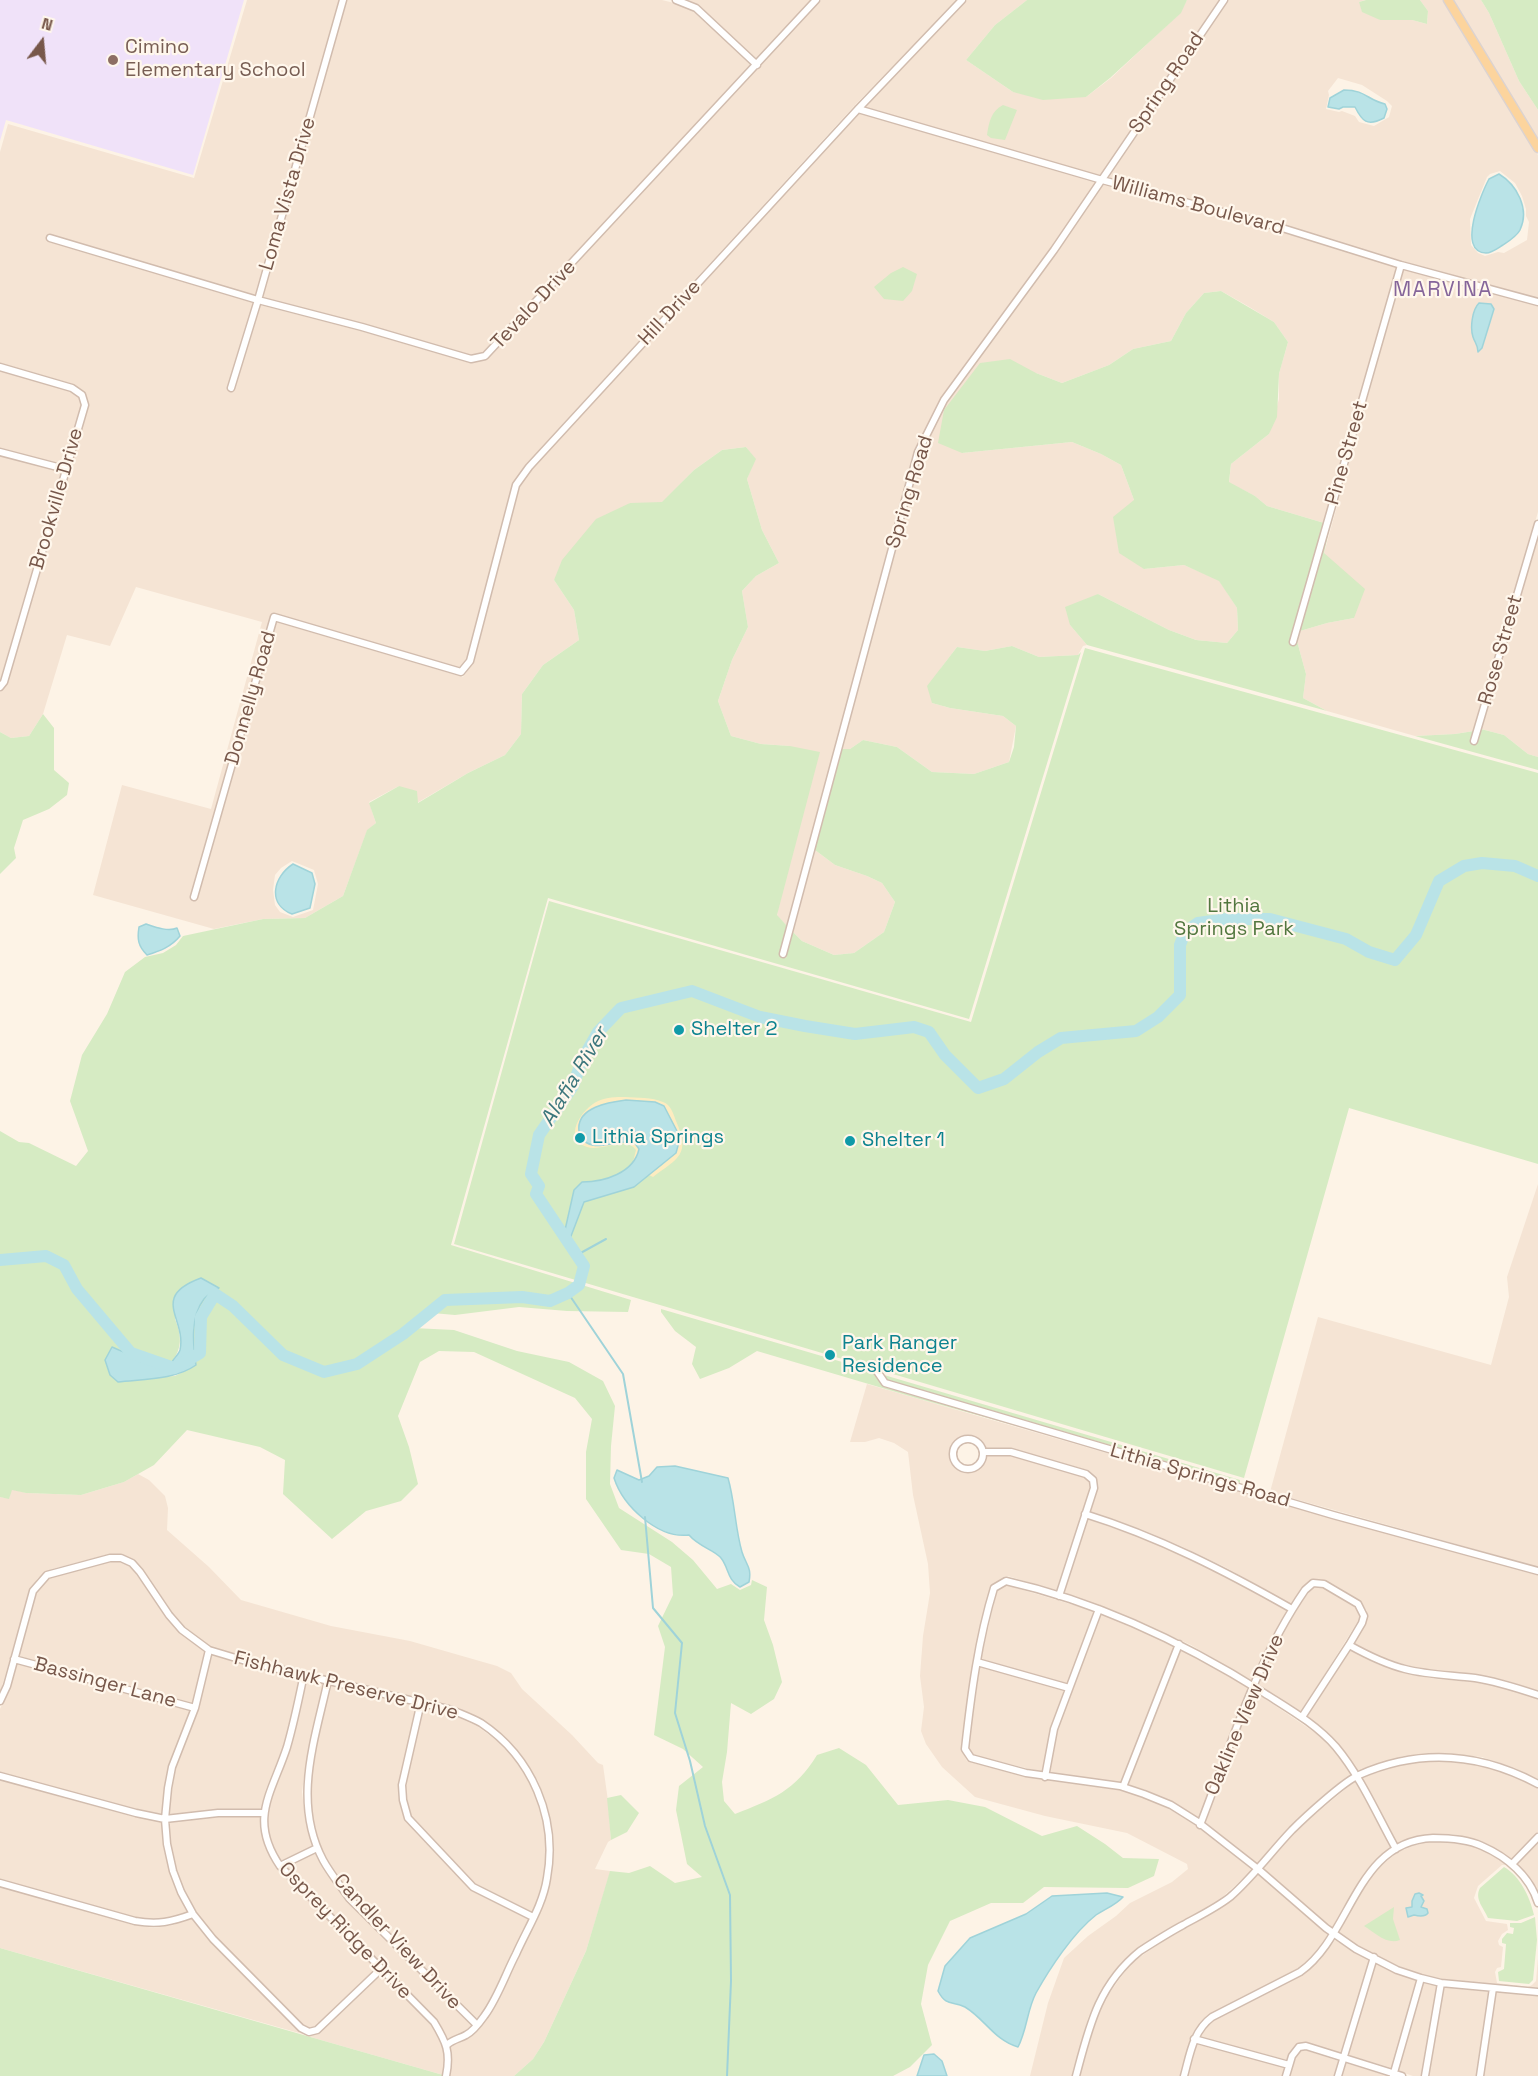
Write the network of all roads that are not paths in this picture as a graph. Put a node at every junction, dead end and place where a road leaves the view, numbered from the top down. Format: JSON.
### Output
{"nodes":[{"id":1,"x":343,"y":0,"type":"edge"},
{"id":2,"x":676,"y":0,"type":"edge"},
{"id":3,"x":816,"y":0,"type":"edge"},
{"id":4,"x":962,"y":0,"type":"edge"},
{"id":5,"x":1224,"y":0,"type":"edge"},
{"id":6,"x":1448,"y":0,"type":"edge"},
{"id":7,"x":757,"y":65,"type":"junction"},
{"id":8,"x":858,"y":109,"type":"junction"},
{"id":9,"x":1538,"y":148,"type":"edge"},
{"id":10,"x":1102,"y":180,"type":"junction"},
{"id":11,"x":50,"y":238,"type":"dead end"},
{"id":12,"x":1401,"y":265,"type":"junction"},
{"id":13,"x":258,"y":300,"type":"junction"},
{"id":14,"x":1538,"y":302,"type":"edge"},
{"id":15,"x":0,"y":367,"type":"edge"},
{"id":16,"x":231,"y":387,"type":"dead end"},
{"id":17,"x":0,"y":452,"type":"edge"},
{"id":18,"x":65,"y":469,"type":"junction"},
{"id":19,"x":1538,"y":524,"type":"edge"},
{"id":20,"x":1293,"y":642,"type":"dead end"},
{"id":21,"x":461,"y":672,"type":"joint"},
{"id":22,"x":0,"y":687,"type":"edge"},
{"id":23,"x":1474,"y":741,"type":"dead end"},
{"id":24,"x":194,"y":897,"type":"dead end"},
{"id":25,"x":783,"y":954,"type":"dead end"},
{"id":26,"x":872,"y":1364,"type":"dead end"},
{"id":27,"x":983,"y":1452,"type":"junction"},
{"id":28,"x":1085,"y":1514,"type":"junction"},
{"id":29,"x":1538,"y":1571,"type":"edge"},
{"id":30,"x":1059,"y":1596,"type":"junction"},
{"id":31,"x":1099,"y":1609,"type":"junction"},
{"id":32,"x":1292,"y":1609,"type":"junction"},
{"id":33,"x":1179,"y":1644,"type":"junction"},
{"id":34,"x":1349,"y":1645,"type":"junction"},
{"id":35,"x":209,"y":1650,"type":"junction"},
{"id":36,"x":14,"y":1659,"type":"junction"},
{"id":37,"x":977,"y":1662,"type":"junction"},
{"id":38,"x":304,"y":1674,"type":"junction"},
{"id":39,"x":328,"y":1680,"type":"junction"},
{"id":40,"x":1253,"y":1686,"type":"junction"},
{"id":41,"x":1068,"y":1688,"type":"junction"},
{"id":42,"x":1538,"y":1695,"type":"edge"},
{"id":43,"x":0,"y":1701,"type":"edge"},
{"id":44,"x":422,"y":1702,"type":"junction"},
{"id":45,"x":195,"y":1708,"type":"junction"},
{"id":46,"x":1302,"y":1718,"type":"junction"},
{"id":47,"x":0,"y":1776,"type":"edge"},
{"id":48,"x":1356,"y":1776,"type":"junction"},
{"id":49,"x":1045,"y":1777,"type":"junction"},
{"id":50,"x":1538,"y":1784,"type":"edge"},
{"id":51,"x":1124,"y":1787,"type":"junction"},
{"id":52,"x":264,"y":1813,"type":"junction"},
{"id":53,"x":165,"y":1819,"type":"junction"},
{"id":54,"x":1200,"y":1825,"type":"junction"},
{"id":55,"x":1538,"y":1837,"type":"edge"},
{"id":56,"x":317,"y":1848,"type":"junction"},
{"id":57,"x":1396,"y":1849,"type":"junction"},
{"id":58,"x":1512,"y":1864,"type":"junction"},
{"id":59,"x":280,"y":1866,"type":"junction"},
{"id":60,"x":1258,"y":1869,"type":"junction"},
{"id":61,"x":0,"y":1883,"type":"edge"},
{"id":62,"x":1538,"y":1903,"type":"edge"},
{"id":63,"x":193,"y":1914,"type":"junction"},
{"id":64,"x":533,"y":1917,"type":"junction"},
{"id":65,"x":1335,"y":1935,"type":"junction"},
{"id":66,"x":1374,"y":1957,"type":"junction"},
{"id":67,"x":381,"y":1969,"type":"junction"},
{"id":68,"x":1421,"y":1978,"type":"junction"},
{"id":69,"x":1441,"y":1983,"type":"junction"},
{"id":70,"x":1493,"y":1988,"type":"junction"},
{"id":71,"x":1538,"y":1992,"type":"edge"},
{"id":72,"x":477,"y":2025,"type":"junction"},
{"id":73,"x":1194,"y":2039,"type":"junction"},
{"id":74,"x":447,"y":2045,"type":"junction"},
{"id":75,"x":1343,"y":2058,"type":"junction"},
{"id":76,"x":1289,"y":2065,"type":"junction"},
{"id":77,"x":1393,"y":2074,"type":"edge"},
{"id":78,"x":446,"y":2076,"type":"edge"},
{"id":79,"x":1076,"y":2076,"type":"edge"},
{"id":80,"x":1184,"y":2076,"type":"edge"},
{"id":81,"x":1286,"y":2076,"type":"edge"},
{"id":82,"x":1338,"y":2076,"type":"edge"},
{"id":83,"x":1402,"y":2076,"type":"edge"},
{"id":84,"x":1425,"y":2076,"type":"edge"},
{"id":85,"x":1479,"y":2076,"type":"edge"}],
"edges":[{"from":1,"to":13,"type":"street","name":"Loma Vista Drive"},
{"from":2,"to":7,"type":"street"},
{"from":3,"to":7,"type":"street","name":"Tevalo Drive"},
{"from":4,"to":8,"type":"street","name":"Hill Drive"},
{"from":5,"to":10,"type":"street","name":"Spring Road"},
{"from":6,"to":9,"type":"main road"},
{"from":7,"to":13,"type":"street","name":"Tevalo Drive"},
{"from":8,"to":10,"type":"street","name":"Williams Boulevard"},
{"from":8,"to":21,"type":"street","name":"Hill Drive"},
{"from":10,"to":12,"type":"street","name":"Williams Boulevard"},
{"from":10,"to":25,"type":"street","name":"Spring Road"},
{"from":11,"to":13,"type":"street","name":"Tevalo Drive"},
{"from":12,"to":14,"type":"street","name":"Williams Boulevard"},
{"from":12,"to":20,"type":"street","name":"Pine Street"},
{"from":13,"to":16,"type":"street","name":"Loma Vista Drive"},
{"from":15,"to":18,"type":"street","name":"Brookville Drive"},
{"from":17,"to":18,"type":"street"},
{"from":18,"to":22,"type":"street","name":"Brookville Drive"},
{"from":19,"to":23,"type":"street","name":"Rose Street"},
{"from":21,"to":24,"type":"street","name":"Donnelly Road"},
{"from":26,"to":29,"type":"street","name":"Lithia Springs Road"},
{"from":27,"to":27,"type":"street"},
{"from":27,"to":28,"type":"street"},
{"from":28,"to":30,"type":"street"},
{"from":28,"to":32,"type":"street"},
{"from":30,"to":31,"type":"street"},
{"from":30,"to":37,"type":"street"},
{"from":31,"to":33,"type":"street"},
{"from":31,"to":41,"type":"street"},
{"from":32,"to":34,"type":"street","name":"Oakline View Drive"},
{"from":32,"to":40,"type":"street","name":"Oakline View Drive"},
{"from":33,"to":40,"type":"street"},
{"from":33,"to":51,"type":"street"},
{"from":34,"to":42,"type":"street"},
{"from":34,"to":46,"type":"street","name":"Oakline View Drive"},
{"from":35,"to":36,"type":"street","name":"Fishhawk Preserve Drive"},
{"from":35,"to":38,"type":"street","name":"Fishhawk Preserve Drive"},
{"from":35,"to":45,"type":"street"},
{"from":36,"to":43,"type":"street","name":"Fishhawk Preserve Drive"},
{"from":36,"to":45,"type":"street","name":"Bassinger Lane"},
{"from":37,"to":41,"type":"street"},
{"from":37,"to":49,"type":"street"},
{"from":38,"to":39,"type":"street","name":"Fishhawk Preserve Drive"},
{"from":38,"to":52,"type":"street","name":"Osprey Ridge Drive"},
{"from":39,"to":44,"type":"street","name":"Fishhawk Preserve Drive"},
{"from":39,"to":56,"type":"street","name":"Candler View Drive"},
{"from":40,"to":46,"type":"street"},
{"from":40,"to":54,"type":"street","name":"Oakline View Drive"},
{"from":41,"to":49,"type":"street"},
{"from":44,"to":64,"type":"street"},
{"from":44,"to":64,"type":"street","name":"Fishhawk Preserve Drive"},
{"from":45,"to":53,"type":"street"},
{"from":46,"to":48,"type":"street"},
{"from":47,"to":53,"type":"street"},
{"from":48,"to":50,"type":"street"},
{"from":48,"to":57,"type":"street"},
{"from":48,"to":60,"type":"street"},
{"from":49,"to":51,"type":"street"},
{"from":51,"to":54,"type":"street"},
{"from":52,"to":53,"type":"street"},
{"from":52,"to":59,"type":"street","name":"Osprey Ridge Drive"},
{"from":53,"to":63,"type":"street"},
{"from":54,"to":60,"type":"street"},
{"from":55,"to":58,"type":"street"},
{"from":56,"to":59,"type":"street"},
{"from":56,"to":72,"type":"street","name":"Candler View Drive"},
{"from":57,"to":58,"type":"street"},
{"from":57,"to":65,"type":"street"},
{"from":58,"to":62,"type":"street"},
{"from":59,"to":67,"type":"street","name":"Osprey Ridge Drive"},
{"from":60,"to":65,"type":"street"},
{"from":60,"to":79,"type":"street"},
{"from":61,"to":63,"type":"street"},
{"from":63,"to":67,"type":"street"},
{"from":64,"to":72,"type":"street","name":"Fishhawk Preserve Drive"},
{"from":65,"to":66,"type":"street"},
{"from":65,"to":73,"type":"street"},
{"from":66,"to":68,"type":"street"},
{"from":66,"to":75,"type":"street"},
{"from":67,"to":74,"type":"street","name":"Osprey Ridge Drive"},
{"from":68,"to":69,"type":"street"},
{"from":68,"to":77,"type":"street"},
{"from":69,"to":70,"type":"street"},
{"from":69,"to":84,"type":"street"},
{"from":70,"to":71,"type":"street"},
{"from":70,"to":85,"type":"street"},
{"from":72,"to":74,"type":"street","name":"Fishhawk Preserve Drive"},
{"from":73,"to":76,"type":"street"},
{"from":73,"to":80,"type":"street"},
{"from":74,"to":78,"type":"street"},
{"from":75,"to":76,"type":"street"},
{"from":75,"to":77,"type":"street"},
{"from":75,"to":82,"type":"street"},
{"from":76,"to":81,"type":"street"},
{"from":77,"to":83,"type":"street"}]}
